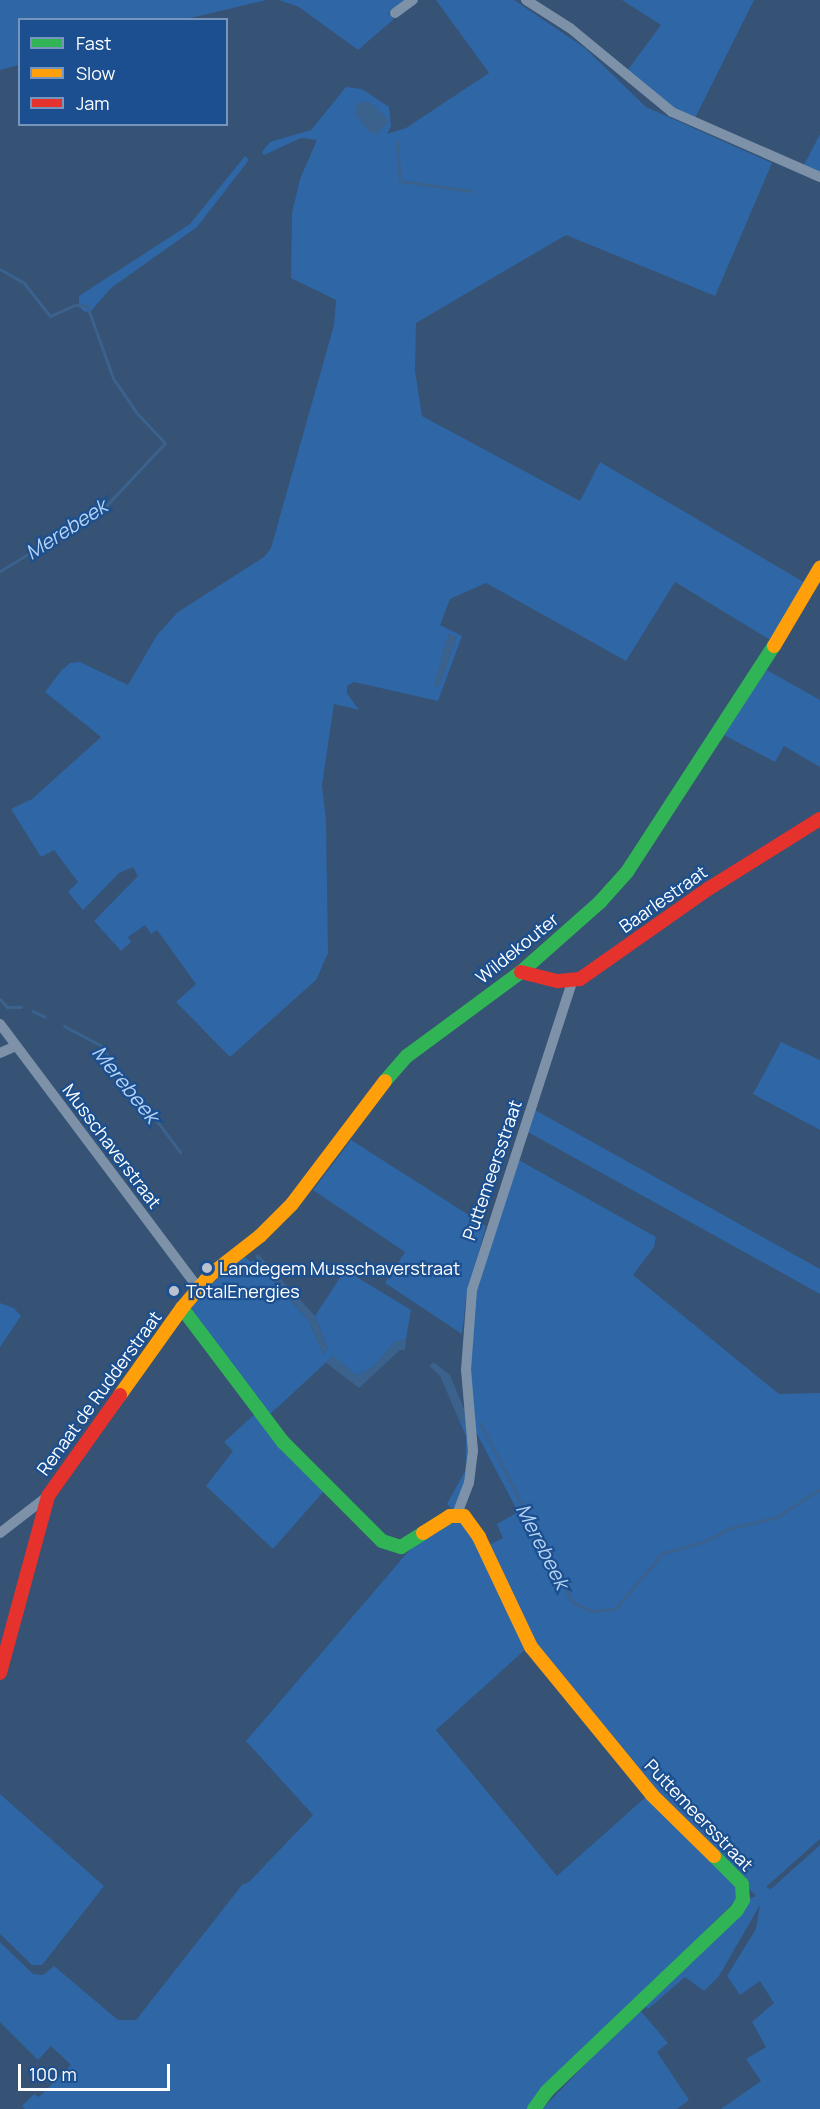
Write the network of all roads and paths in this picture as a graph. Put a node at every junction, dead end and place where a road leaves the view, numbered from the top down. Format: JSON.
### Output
{"nodes":[{"id":1,"x":413,"y":0,"type":"edge"},
{"id":2,"x":526,"y":0,"type":"edge"},
{"id":3,"x":395,"y":13,"type":"dead end"},
{"id":4,"x":820,"y":177,"type":"edge"},
{"id":5,"x":820,"y":568,"type":"edge"},
{"id":6,"x":820,"y":819,"type":"edge"},
{"id":7,"x":522,"y":972,"type":"junction"},
{"id":8,"x":572,"y":982,"type":"junction"},
{"id":9,"x":0,"y":1024,"type":"edge"},
{"id":10,"x":16,"y":1046,"type":"junction"},
{"id":11,"x":0,"y":1053,"type":"edge"},
{"id":12,"x":198,"y":1288,"type":"junction"},
{"id":13,"x":182,"y":1308,"type":"junction"},
{"id":14,"x":48,"y":1496,"type":"junction"},
{"id":15,"x":457,"y":1514,"type":"junction"},
{"id":16,"x":0,"y":1533,"type":"edge"},
{"id":17,"x":0,"y":1673,"type":"edge"},
{"id":18,"x":534,"y":2109,"type":"edge"}],
"edges":[{"from":1,"to":3,"type":"street"},
{"from":2,"to":4,"type":"street"},
{"from":5,"to":7,"type":"street","name":"Wildekouter"},
{"from":6,"to":8,"type":"street","name":"Baarlestraat"},
{"from":7,"to":8,"type":"street"},
{"from":7,"to":12,"type":"street","name":"Wildekouter"},
{"from":8,"to":15,"type":"street","name":"Puttemeersstraat"},
{"from":9,"to":10,"type":"street","name":"Musschaverstraat"},
{"from":10,"to":11,"type":"street"},
{"from":10,"to":12,"type":"street","name":"Musschaverstraat"},
{"from":12,"to":13,"type":"street","name":"Wildekouter"},
{"from":13,"to":14,"type":"street","name":"Renaat de Rudderstraat"},
{"from":13,"to":15,"type":"street"},
{"from":14,"to":16,"type":"street"},
{"from":14,"to":17,"type":"street","name":"Renaat de Rudderstraat"},
{"from":15,"to":18,"type":"street","name":"Puttemeersstraat"}]}
